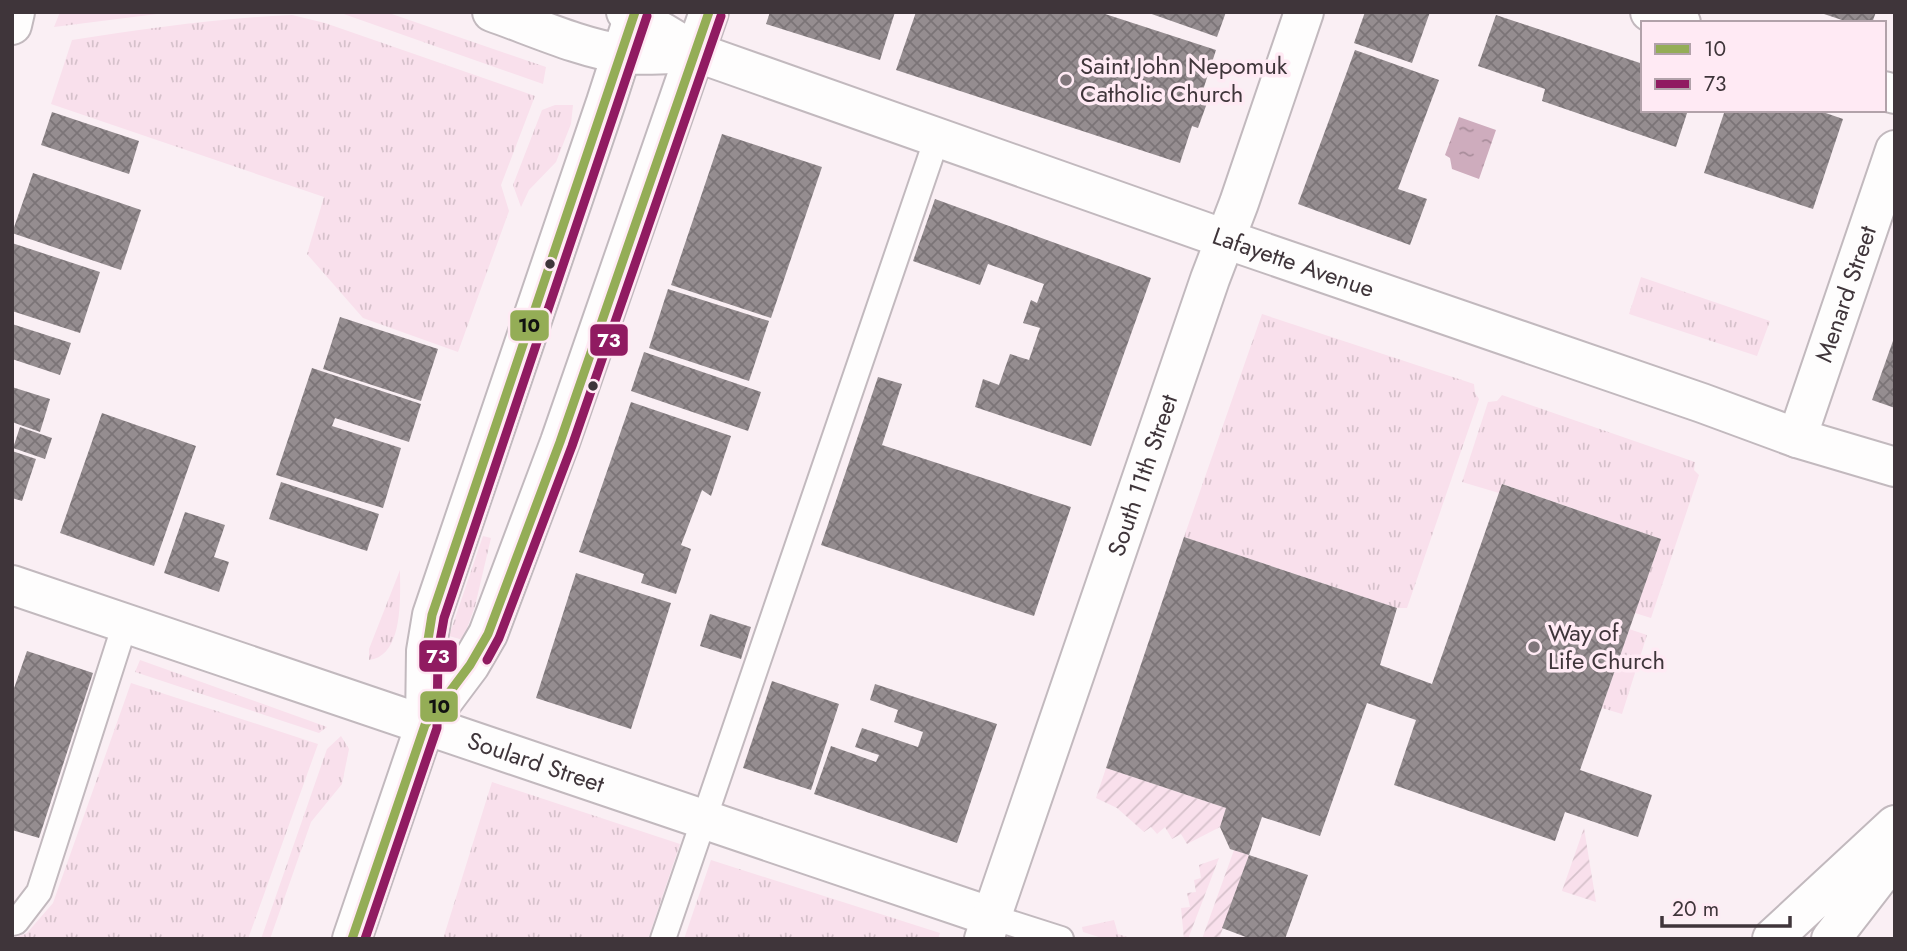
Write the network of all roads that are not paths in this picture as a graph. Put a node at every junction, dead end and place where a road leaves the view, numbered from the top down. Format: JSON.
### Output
{"nodes":[{"id":1,"x":15,"y":12,"type":"edge"},
{"id":2,"x":492,"y":12,"type":"edge"},
{"id":3,"x":709,"y":12,"type":"edge"},
{"id":4,"x":1304,"y":12,"type":"edge"},
{"id":5,"x":1650,"y":12,"type":"edge"},
{"id":6,"x":632,"y":13,"type":"edge"},
{"id":7,"x":1675,"y":21,"type":"edge"},
{"id":8,"x":12,"y":24,"type":"edge"},
{"id":9,"x":695,"y":52,"type":"junction"},
{"id":10,"x":622,"y":54,"type":"junction"},
{"id":11,"x":937,"y":138,"type":"junction"},
{"id":12,"x":1895,"y":150,"type":"edge"},
{"id":13,"x":1225,"y":239,"type":"junction"},
{"id":14,"x":1797,"y":438,"type":"junction"},
{"id":15,"x":1895,"y":467,"type":"edge"},
{"id":16,"x":12,"y":585,"type":"edge"},
{"id":17,"x":125,"y":624,"type":"junction"},
{"id":18,"x":425,"y":725,"type":"junction"},
{"id":19,"x":705,"y":820,"type":"junction"},
{"id":20,"x":1895,"y":825,"type":"edge"},
{"id":21,"x":1895,"y":856,"type":"edge"},
{"id":22,"x":12,"y":923,"type":"edge"},
{"id":23,"x":988,"y":928,"type":"edge"},
{"id":24,"x":352,"y":939,"type":"edge"},
{"id":25,"x":663,"y":939,"type":"edge"},
{"id":26,"x":1061,"y":939,"type":"edge"},
{"id":27,"x":1772,"y":939,"type":"edge"},
{"id":28,"x":1831,"y":939,"type":"edge"}],
"edges":[{"from":1,"to":8,"type":"main road"},
{"from":2,"to":10,"type":"main road","name":"Lafayette Avenue"},
{"from":3,"to":9,"type":"main road"},
{"from":4,"to":13,"type":"main road","name":"South 11th Street"},
{"from":5,"to":7,"type":"main road"},
{"from":6,"to":9,"type":"main road","name":"Lafayette Avenue"},
{"from":6,"to":10,"type":"main road"},
{"from":9,"to":10,"type":"main road","name":"Lafayette Avenue"},
{"from":9,"to":11,"type":"main road","name":"Lafayette Avenue"},
{"from":9,"to":18,"type":"main road"},
{"from":10,"to":18,"type":"main road"},
{"from":11,"to":13,"type":"main road","name":"Lafayette Avenue"},
{"from":11,"to":19,"type":"lane"},
{"from":12,"to":14,"type":"main road","name":"Menard Street"},
{"from":13,"to":14,"type":"main road","name":"Lafayette Avenue"},
{"from":13,"to":23,"type":"main road","name":"South 11th Street"},
{"from":14,"to":15,"type":"main road","name":"Lafayette Avenue"},
{"from":16,"to":17,"type":"main road","name":"Soulard Street"},
{"from":17,"to":18,"type":"main road","name":"Soulard Street"},
{"from":17,"to":22,"type":"lane"},
{"from":18,"to":19,"type":"main road","name":"Soulard Street"},
{"from":18,"to":24,"type":"main road"},
{"from":19,"to":23,"type":"main road","name":"Soulard Street"},
{"from":19,"to":25,"type":"lane"},
{"from":20,"to":27,"type":"main road"},
{"from":21,"to":28,"type":"main road"},
{"from":23,"to":26,"type":"lane","name":"Soulard Street"}]}
